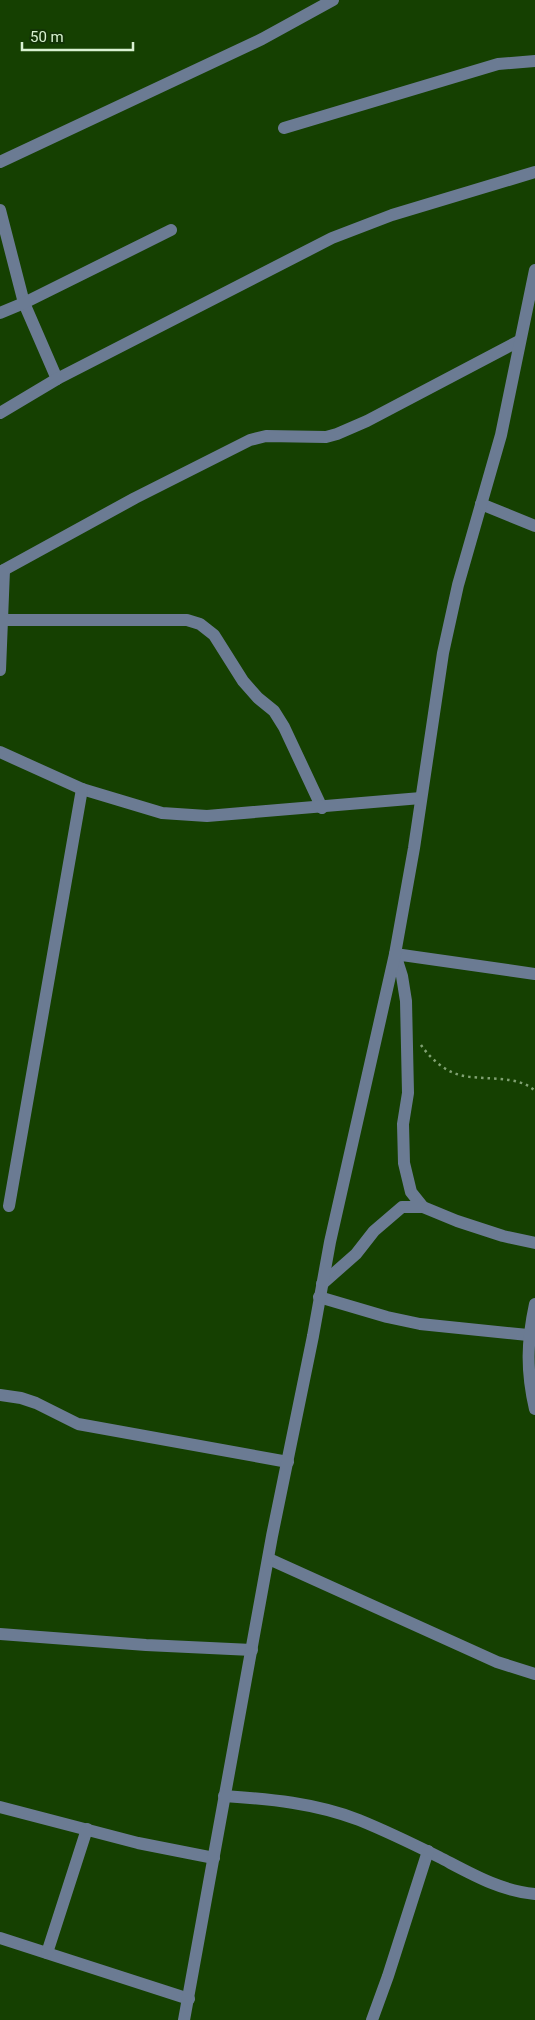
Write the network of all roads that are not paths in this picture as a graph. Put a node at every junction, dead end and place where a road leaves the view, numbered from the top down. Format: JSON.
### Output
{"nodes":[{"id":1,"x":333,"y":0,"type":"edge"},
{"id":2,"x":535,"y":61,"type":"edge"},
{"id":3,"x":284,"y":128,"type":"dead end"},
{"id":4,"x":0,"y":162,"type":"edge"},
{"id":5,"x":535,"y":172,"type":"edge"},
{"id":6,"x":0,"y":210,"type":"edge"},
{"id":7,"x":171,"y":230,"type":"dead end"},
{"id":8,"x":535,"y":270,"type":"edge"},
{"id":9,"x":24,"y":303,"type":"junction"},
{"id":10,"x":0,"y":313,"type":"edge"},
{"id":11,"x":519,"y":341,"type":"junction"},
{"id":12,"x":57,"y":379,"type":"junction"},
{"id":13,"x":0,"y":413,"type":"edge"},
{"id":14,"x":481,"y":504,"type":"junction"},
{"id":15,"x":535,"y":526,"type":"edge"},
{"id":16,"x":2,"y":571,"type":"edge"},
{"id":17,"x":2,"y":620,"type":"junction"},
{"id":18,"x":0,"y":670,"type":"edge"},
{"id":19,"x":0,"y":752,"type":"edge"},
{"id":20,"x":82,"y":789,"type":"junction"},
{"id":21,"x":421,"y":798,"type":"junction"},
{"id":22,"x":322,"y":808,"type":"junction"},
{"id":23,"x":395,"y":954,"type":"junction"},
{"id":24,"x":535,"y":974,"type":"edge"},
{"id":25,"x":9,"y":1206,"type":"dead end"},
{"id":26,"x":423,"y":1206,"type":"junction"},
{"id":27,"x":535,"y":1243,"type":"edge"},
{"id":28,"x":322,"y":1284,"type":"junction"},
{"id":29,"x":319,"y":1297,"type":"junction"},
{"id":30,"x":535,"y":1304,"type":"edge"},
{"id":31,"x":528,"y":1334,"type":"junction"},
{"id":32,"x":0,"y":1395,"type":"edge"},
{"id":33,"x":535,"y":1409,"type":"edge"},
{"id":34,"x":288,"y":1462,"type":"junction"},
{"id":35,"x":269,"y":1559,"type":"junction"},
{"id":36,"x":0,"y":1634,"type":"edge"},
{"id":37,"x":252,"y":1650,"type":"junction"},
{"id":38,"x":535,"y":1674,"type":"edge"},
{"id":39,"x":224,"y":1796,"type":"junction"},
{"id":40,"x":0,"y":1807,"type":"edge"},
{"id":41,"x":86,"y":1829,"type":"junction"},
{"id":42,"x":428,"y":1851,"type":"junction"},
{"id":43,"x":214,"y":1858,"type":"junction"},
{"id":44,"x":535,"y":1894,"type":"edge"},
{"id":45,"x":0,"y":1938,"type":"edge"},
{"id":46,"x":47,"y":1952,"type":"junction"},
{"id":47,"x":189,"y":1998,"type":"junction"},
{"id":48,"x":184,"y":2020,"type":"edge"},
{"id":49,"x":372,"y":2020,"type":"edge"}],
"edges":[{"from":1,"to":4,"type":"street"},
{"from":2,"to":3,"type":"street"},
{"from":5,"to":12,"type":"street"},
{"from":6,"to":9,"type":"street"},
{"from":7,"to":9,"type":"street"},
{"from":8,"to":11,"type":"street"},
{"from":9,"to":10,"type":"street"},
{"from":9,"to":12,"type":"street"},
{"from":11,"to":14,"type":"street"},
{"from":11,"to":16,"type":"street"},
{"from":12,"to":13,"type":"street"},
{"from":14,"to":15,"type":"street"},
{"from":14,"to":21,"type":"street"},
{"from":16,"to":17,"type":"street"},
{"from":17,"to":18,"type":"street"},
{"from":17,"to":22,"type":"street"},
{"from":19,"to":20,"type":"street"},
{"from":20,"to":22,"type":"street"},
{"from":20,"to":25,"type":"street"},
{"from":21,"to":22,"type":"street"},
{"from":21,"to":23,"type":"street"},
{"from":23,"to":24,"type":"street"},
{"from":23,"to":26,"type":"street"},
{"from":23,"to":28,"type":"street"},
{"from":26,"to":27,"type":"street"},
{"from":26,"to":28,"type":"street"},
{"from":28,"to":29,"type":"street"},
{"from":29,"to":31,"type":"street"},
{"from":29,"to":34,"type":"street"},
{"from":30,"to":31,"type":"street"},
{"from":31,"to":33,"type":"street"},
{"from":32,"to":34,"type":"street"},
{"from":34,"to":35,"type":"street"},
{"from":35,"to":37,"type":"street"},
{"from":35,"to":38,"type":"street"},
{"from":36,"to":37,"type":"street"},
{"from":37,"to":39,"type":"street"},
{"from":39,"to":42,"type":"street"},
{"from":39,"to":43,"type":"street"},
{"from":40,"to":41,"type":"street"},
{"from":41,"to":43,"type":"street"},
{"from":41,"to":46,"type":"street"},
{"from":42,"to":44,"type":"street"},
{"from":42,"to":49,"type":"street"},
{"from":43,"to":47,"type":"street"},
{"from":45,"to":46,"type":"street"},
{"from":46,"to":47,"type":"street"},
{"from":47,"to":48,"type":"street"}]}
